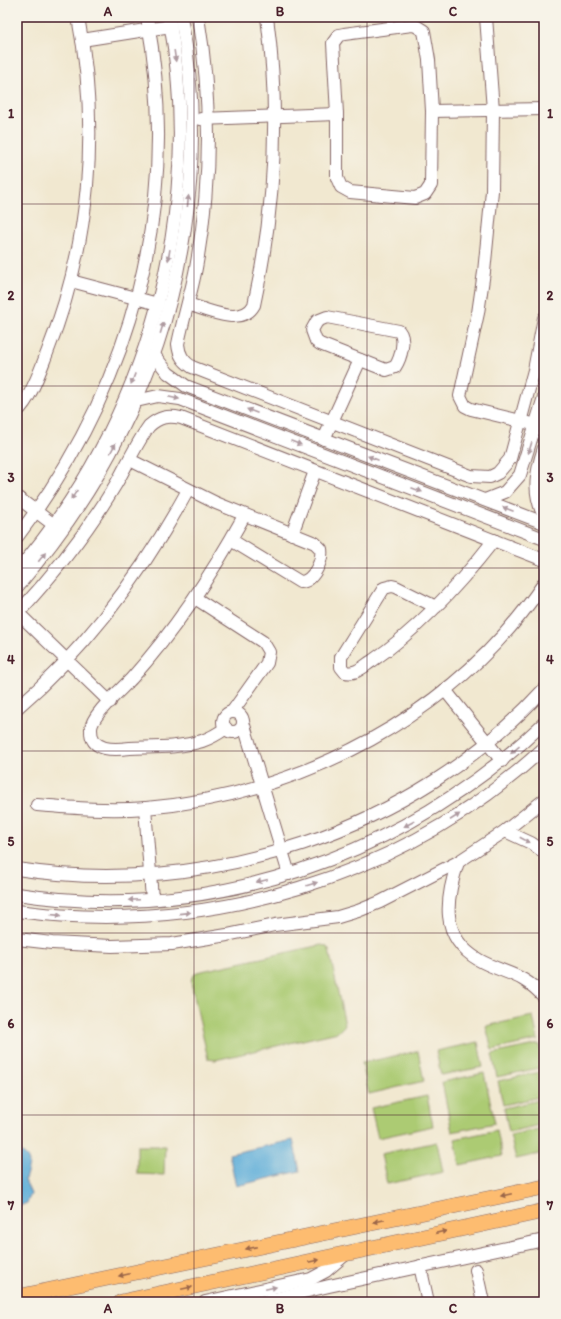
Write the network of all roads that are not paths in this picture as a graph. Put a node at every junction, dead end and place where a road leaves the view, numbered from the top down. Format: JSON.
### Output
{"nodes":[{"id":1,"x":78,"y":17,"type":"edge"},
{"id":2,"x":147,"y":17,"type":"edge"},
{"id":3,"x":181,"y":17,"type":"edge"},
{"id":4,"x":198,"y":17,"type":"edge"},
{"id":5,"x":267,"y":17,"type":"edge"},
{"id":6,"x":486,"y":17,"type":"edge"},
{"id":7,"x":170,"y":22,"type":"edge"},
{"id":8,"x":149,"y":30,"type":"junction"},
{"id":9,"x":82,"y":40,"type":"junction"},
{"id":10,"x":544,"y":109,"type":"edge"},
{"id":11,"x":493,"y":110,"type":"junction"},
{"id":12,"x":432,"y":111,"type":"junction"},
{"id":13,"x":337,"y":114,"type":"junction"},
{"id":14,"x":275,"y":116,"type":"junction"},
{"id":15,"x":208,"y":118,"type":"junction"},
{"id":16,"x":191,"y":119,"type":"junction"},
{"id":17,"x":71,"y":282,"type":"junction"},
{"id":18,"x":136,"y":298,"type":"junction"},
{"id":19,"x":158,"y":304,"type":"junction"},
{"id":20,"x":188,"y":304,"type":"junction"},
{"id":21,"x":544,"y":318,"type":"edge"},
{"id":22,"x":154,"y":355,"type":"junction"},
{"id":23,"x":360,"y":360,"type":"junction"},
{"id":24,"x":544,"y":397,"type":"edge"},
{"id":25,"x":136,"y":401,"type":"junction"},
{"id":26,"x":17,"y":411,"type":"edge"},
{"id":27,"x":236,"y":421,"type":"junction"},
{"id":28,"x":521,"y":421,"type":"junction"},
{"id":29,"x":332,"y":422,"type":"junction"},
{"id":30,"x":537,"y":425,"type":"junction"},
{"id":31,"x":230,"y":438,"type":"junction"},
{"id":32,"x":324,"y":440,"type":"junction"},
{"id":33,"x":544,"y":448,"type":"edge"},
{"id":34,"x":130,"y":460,"type":"junction"},
{"id":35,"x":315,"y":471,"type":"junction"},
{"id":36,"x":188,"y":490,"type":"junction"},
{"id":37,"x":84,"y":497,"type":"junction"},
{"id":38,"x":17,"y":498,"type":"edge"},
{"id":39,"x":485,"y":500,"type":"junction"},
{"id":40,"x":101,"y":508,"type":"junction"},
{"id":41,"x":36,"y":512,"type":"junction"},
{"id":42,"x":244,"y":516,"type":"junction"},
{"id":43,"x":544,"y":516,"type":"edge"},
{"id":44,"x":544,"y":523,"type":"edge"},
{"id":45,"x":54,"y":525,"type":"junction"},
{"id":46,"x":292,"y":534,"type":"junction"},
{"id":47,"x":17,"y":537,"type":"edge"},
{"id":48,"x":544,"y":539,"type":"edge"},
{"id":49,"x":231,"y":540,"type":"junction"},
{"id":50,"x":494,"y":540,"type":"junction"},
{"id":51,"x":544,"y":560,"type":"edge"},
{"id":52,"x":17,"y":571,"type":"edge"},
{"id":53,"x":544,"y":583,"type":"edge"},
{"id":54,"x":17,"y":587,"type":"edge"},
{"id":55,"x":195,"y":598,"type":"junction"},
{"id":56,"x":436,"y":607,"type":"junction"},
{"id":57,"x":17,"y":613,"type":"edge"},
{"id":58,"x":67,"y":661,"type":"junction"},
{"id":59,"x":544,"y":689,"type":"edge"},
{"id":60,"x":445,"y":690,"type":"junction"},
{"id":61,"x":110,"y":702,"type":"junction"},
{"id":62,"x":17,"y":708,"type":"edge"},
{"id":63,"x":232,"y":712,"type":"junction"},
{"id":64,"x":243,"y":722,"type":"junction"},
{"id":65,"x":544,"y":723,"type":"edge"},
{"id":66,"x":226,"y":728,"type":"junction"},
{"id":67,"x":487,"y":742,"type":"junction"},
{"id":68,"x":544,"y":748,"type":"edge"},
{"id":69,"x":502,"y":761,"type":"junction"},
{"id":70,"x":263,"y":786,"type":"junction"},
{"id":71,"x":544,"y":800,"type":"edge"},
{"id":72,"x":37,"y":805,"type":"dead end"},
{"id":73,"x":145,"y":808,"type":"junction"},
{"id":74,"x":505,"y":831,"type":"junction"},
{"id":75,"x":282,"y":850,"type":"junction"},
{"id":76,"x":544,"y":852,"type":"edge"},
{"id":77,"x":458,"y":862,"type":"junction"},
{"id":78,"x":17,"y":869,"type":"edge"},
{"id":79,"x":149,"y":874,"type":"junction"},
{"id":80,"x":290,"y":874,"type":"junction"},
{"id":81,"x":17,"y":894,"type":"edge"},
{"id":82,"x":157,"y":899,"type":"junction"},
{"id":83,"x":17,"y":911,"type":"edge"},
{"id":84,"x":163,"y":915,"type":"junction"},
{"id":85,"x":17,"y":939,"type":"edge"},
{"id":86,"x":544,"y":997,"type":"edge"},
{"id":87,"x":544,"y":1187,"type":"edge"},
{"id":88,"x":544,"y":1210,"type":"edge"},
{"id":89,"x":544,"y":1240,"type":"edge"},
{"id":90,"x":346,"y":1254,"type":"junction"},
{"id":91,"x":420,"y":1266,"type":"junction"},
{"id":92,"x":476,"y":1270,"type":"dead end"},
{"id":93,"x":17,"y":1297,"type":"edge"},
{"id":94,"x":121,"y":1302,"type":"edge"},
{"id":95,"x":207,"y":1302,"type":"edge"},
{"id":96,"x":262,"y":1302,"type":"edge"},
{"id":97,"x":428,"y":1302,"type":"edge"},
{"id":98,"x":483,"y":1302,"type":"edge"}],
"edges":[{"from":1,"to":9,"type":"street"},
{"from":2,"to":8,"type":"street"},
{"from":3,"to":16,"type":"street"},
{"from":4,"to":15,"type":"street"},
{"from":5,"to":14,"type":"street"},
{"from":6,"to":11,"type":"street"},
{"from":7,"to":8,"type":"street"},
{"from":7,"to":19,"type":"street","one_way":true},
{"from":8,"to":9,"type":"street"},
{"from":8,"to":18,"type":"street"},
{"from":9,"to":17,"type":"street"},
{"from":10,"to":11,"type":"street"},
{"from":11,"to":12,"type":"street"},
{"from":11,"to":28,"type":"street"},
{"from":12,"to":13,"type":"street"},
{"from":12,"to":13,"type":"street"},
{"from":13,"to":14,"type":"street"},
{"from":14,"to":15,"type":"street"},
{"from":14,"to":20,"type":"street"},
{"from":15,"to":16,"type":"street"},
{"from":15,"to":20,"type":"street"},
{"from":22,"to":16,"type":"street","one_way":true},
{"from":17,"to":18,"type":"street"},
{"from":17,"to":26,"type":"street"},
{"from":18,"to":19,"type":"street"},
{"from":18,"to":41,"type":"street"},
{"from":19,"to":45,"type":"street","one_way":true},
{"from":20,"to":29,"type":"street"},
{"from":21,"to":28,"type":"street"},
{"from":22,"to":25,"type":"street"},
{"from":32,"to":22,"type":"street","one_way":true},
{"from":23,"to":23,"type":"street"},
{"from":23,"to":29,"type":"street"},
{"from":24,"to":30,"type":"street"},
{"from":25,"to":27,"type":"street","one_way":true},
{"from":37,"to":25,"type":"street","one_way":true},
{"from":27,"to":31,"type":"street"},
{"from":27,"to":48,"type":"street","one_way":true},
{"from":28,"to":29,"type":"street"},
{"from":28,"to":30,"type":"street"},
{"from":29,"to":32,"type":"street"},
{"from":30,"to":39,"type":"street","one_way":true},
{"from":31,"to":34,"type":"street"},
{"from":31,"to":35,"type":"street"},
{"from":39,"to":32,"type":"street","one_way":true},
{"from":33,"to":43,"type":"street"},
{"from":34,"to":36,"type":"street"},
{"from":34,"to":40,"type":"street"},
{"from":35,"to":46,"type":"street"},
{"from":35,"to":50,"type":"street"},
{"from":36,"to":42,"type":"street"},
{"from":36,"to":58,"type":"street"},
{"from":37,"to":40,"type":"street"},
{"from":54,"to":37,"type":"street","one_way":true},
{"from":38,"to":41,"type":"street"},
{"from":44,"to":39,"type":"street","one_way":true},
{"from":40,"to":57,"type":"street"},
{"from":41,"to":45,"type":"street"},
{"from":41,"to":47,"type":"street"},
{"from":42,"to":46,"type":"street"},
{"from":42,"to":49,"type":"street"},
{"from":45,"to":52,"type":"street"},
{"from":46,"to":49,"type":"street"},
{"from":49,"to":55,"type":"street"},
{"from":50,"to":51,"type":"street"},
{"from":50,"to":56,"type":"street"},
{"from":53,"to":60,"type":"street"},
{"from":55,"to":61,"type":"street"},
{"from":55,"to":63,"type":"street"},
{"from":56,"to":56,"type":"street"},
{"from":57,"to":58,"type":"street"},
{"from":58,"to":61,"type":"street"},
{"from":58,"to":62,"type":"street"},
{"from":59,"to":67,"type":"street"},
{"from":60,"to":67,"type":"street"},
{"from":60,"to":70,"type":"street"},
{"from":61,"to":66,"type":"street"},
{"from":63,"to":64,"type":"street"},
{"from":63,"to":66,"type":"street"},
{"from":64,"to":66,"type":"street"},
{"from":64,"to":70,"type":"street"},
{"from":65,"to":69,"type":"street","one_way":true},
{"from":67,"to":69,"type":"street"},
{"from":67,"to":75,"type":"street"},
{"from":84,"to":68,"type":"street","one_way":true},
{"from":69,"to":80,"type":"street","one_way":true},
{"from":70,"to":73,"type":"street"},
{"from":70,"to":75,"type":"street"},
{"from":71,"to":74,"type":"street"},
{"from":72,"to":73,"type":"street"},
{"from":73,"to":79,"type":"street"},
{"from":74,"to":76,"type":"street","one_way":true},
{"from":74,"to":77,"type":"street"},
{"from":75,"to":79,"type":"street"},
{"from":75,"to":80,"type":"street"},
{"from":77,"to":85,"type":"street"},
{"from":77,"to":86,"type":"street"},
{"from":78,"to":79,"type":"street"},
{"from":79,"to":82,"type":"street"},
{"from":80,"to":82,"type":"street","one_way":true},
{"from":82,"to":81,"type":"street","one_way":true},
{"from":82,"to":84,"type":"street"},
{"from":83,"to":84,"type":"street","one_way":true},
{"from":87,"to":93,"type":"main road","one_way":true},
{"from":90,"to":88,"type":"main road","one_way":true},
{"from":89,"to":91,"type":"street"},
{"from":94,"to":90,"type":"main road","one_way":true},
{"from":95,"to":90,"type":"street","one_way":true},
{"from":91,"to":96,"type":"street"},
{"from":91,"to":97,"type":"street"},
{"from":92,"to":98,"type":"street"}]}
